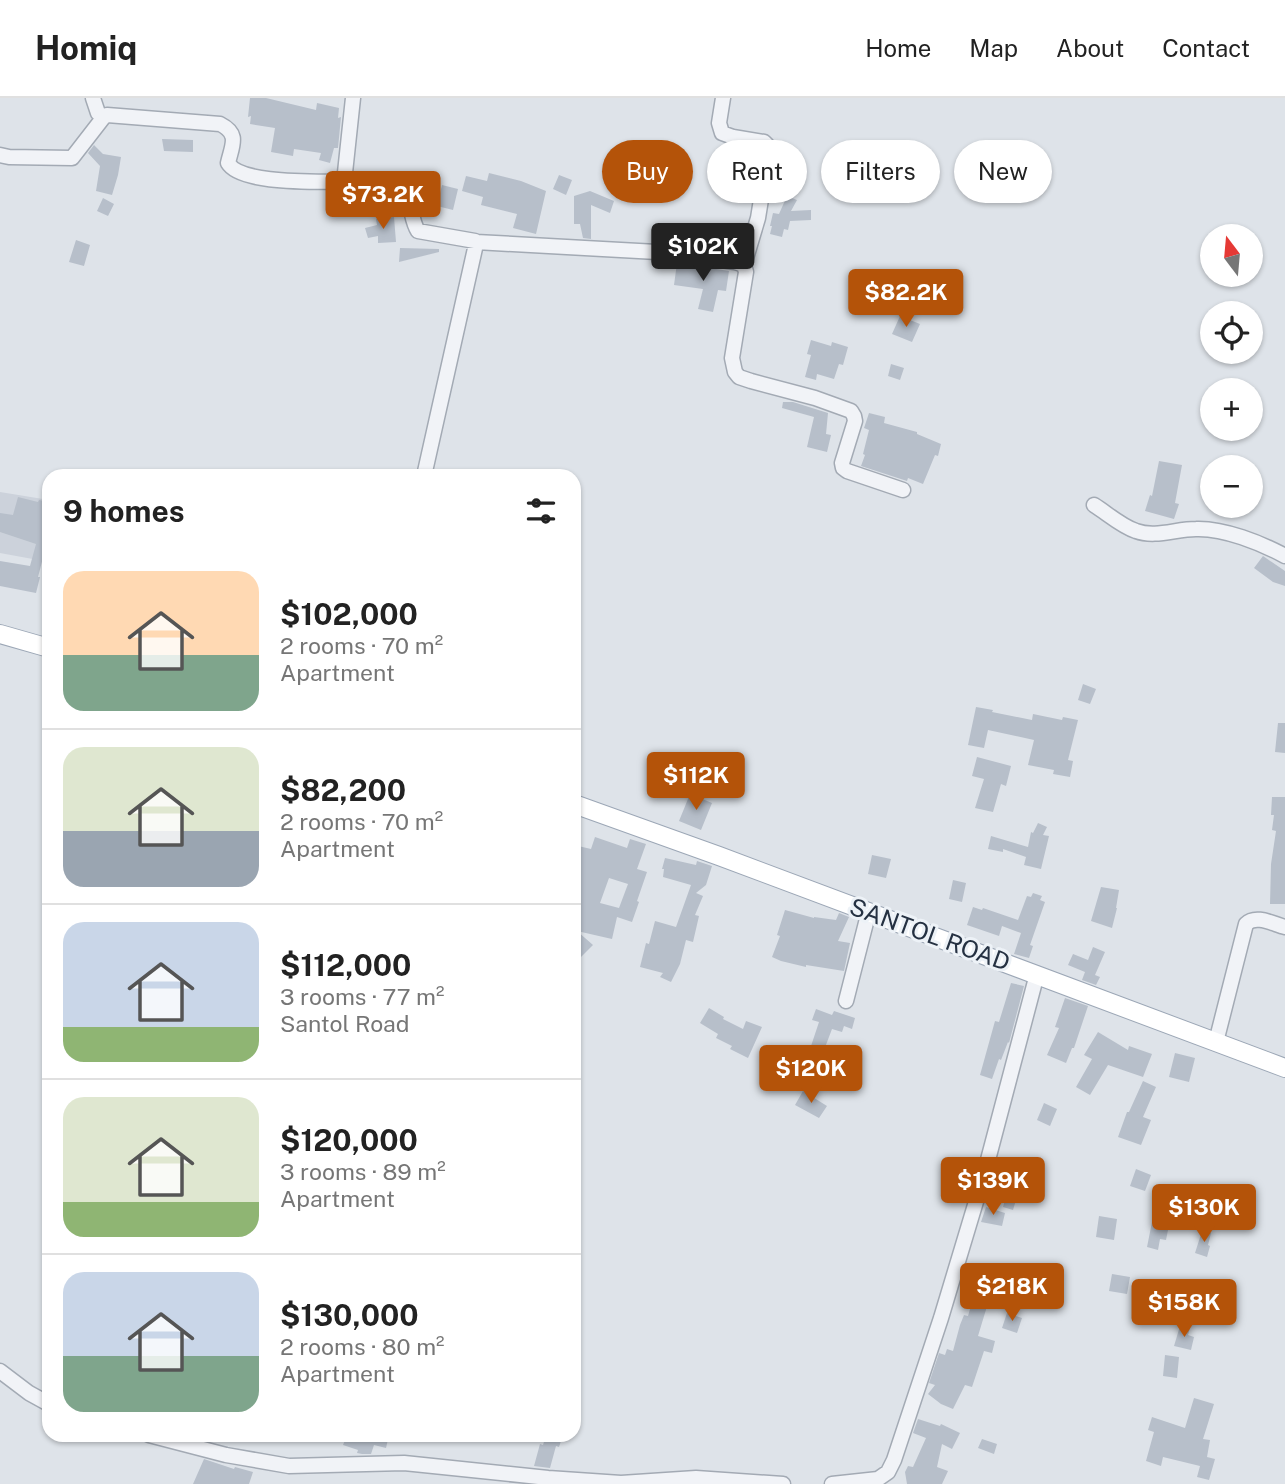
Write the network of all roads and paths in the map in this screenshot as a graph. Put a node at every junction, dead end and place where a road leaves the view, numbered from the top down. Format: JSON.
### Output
{"nodes":[{"id":1,"x":93,"y":98,"type":"edge"},
{"id":2,"x":353,"y":98,"type":"edge"},
{"id":3,"x":723,"y":98,"type":"edge"},
{"id":4,"x":103,"y":118,"type":"junction"},
{"id":5,"x":0,"y":155,"type":"edge"},
{"id":6,"x":344,"y":182,"type":"junction"},
{"id":7,"x":476,"y":242,"type":"junction"},
{"id":8,"x":744,"y":265,"type":"junction"},
{"id":9,"x":426,"y":469,"type":"edge"},
{"id":10,"x":903,"y":490,"type":"dead end"},
{"id":11,"x":1094,"y":505,"type":"dead end"},
{"id":12,"x":1285,"y":556,"type":"edge"},
{"id":13,"x":0,"y":634,"type":"edge"},
{"id":14,"x":42,"y":646,"type":"edge"},
{"id":15,"x":581,"y":807,"type":"edge"},
{"id":16,"x":869,"y":911,"type":"junction"},
{"id":17,"x":1285,"y":928,"type":"edge"},
{"id":18,"x":1037,"y":974,"type":"junction"},
{"id":19,"x":846,"y":1001,"type":"dead end"},
{"id":20,"x":1216,"y":1042,"type":"junction"},
{"id":21,"x":1285,"y":1068,"type":"edge"},
{"id":22,"x":0,"y":1371,"type":"edge"},
{"id":23,"x":42,"y":1400,"type":"edge"},
{"id":24,"x":176,"y":1442,"type":"edge"},
{"id":25,"x":665,"y":1482,"type":"edge"},
{"id":26,"x":783,"y":1484,"type":"edge"},
{"id":27,"x":832,"y":1484,"type":"edge"}],
"edges":[{"from":1,"to":4,"type":"street"},
{"from":2,"to":6,"type":"street"},
{"from":3,"to":8,"type":"street"},
{"from":4,"to":5,"type":"street"},
{"from":4,"to":6,"type":"street"},
{"from":6,"to":7,"type":"street"},
{"from":7,"to":8,"type":"street"},
{"from":7,"to":9,"type":"street"},
{"from":8,"to":10,"type":"street"},
{"from":11,"to":12,"type":"street"},
{"from":13,"to":14,"type":"main road"},
{"from":15,"to":16,"type":"main road","name":"SANTOL ROAD"},
{"from":16,"to":18,"type":"main road","name":"SANTOL ROAD"},
{"from":16,"to":19,"type":"street"},
{"from":17,"to":20,"type":"street"},
{"from":18,"to":20,"type":"main road","name":"SANTOL ROAD"},
{"from":18,"to":27,"type":"street"},
{"from":20,"to":21,"type":"main road","name":"SANTOL ROAD"},
{"from":22,"to":23,"type":"street"},
{"from":24,"to":25,"type":"street"},
{"from":25,"to":26,"type":"street"}]}
